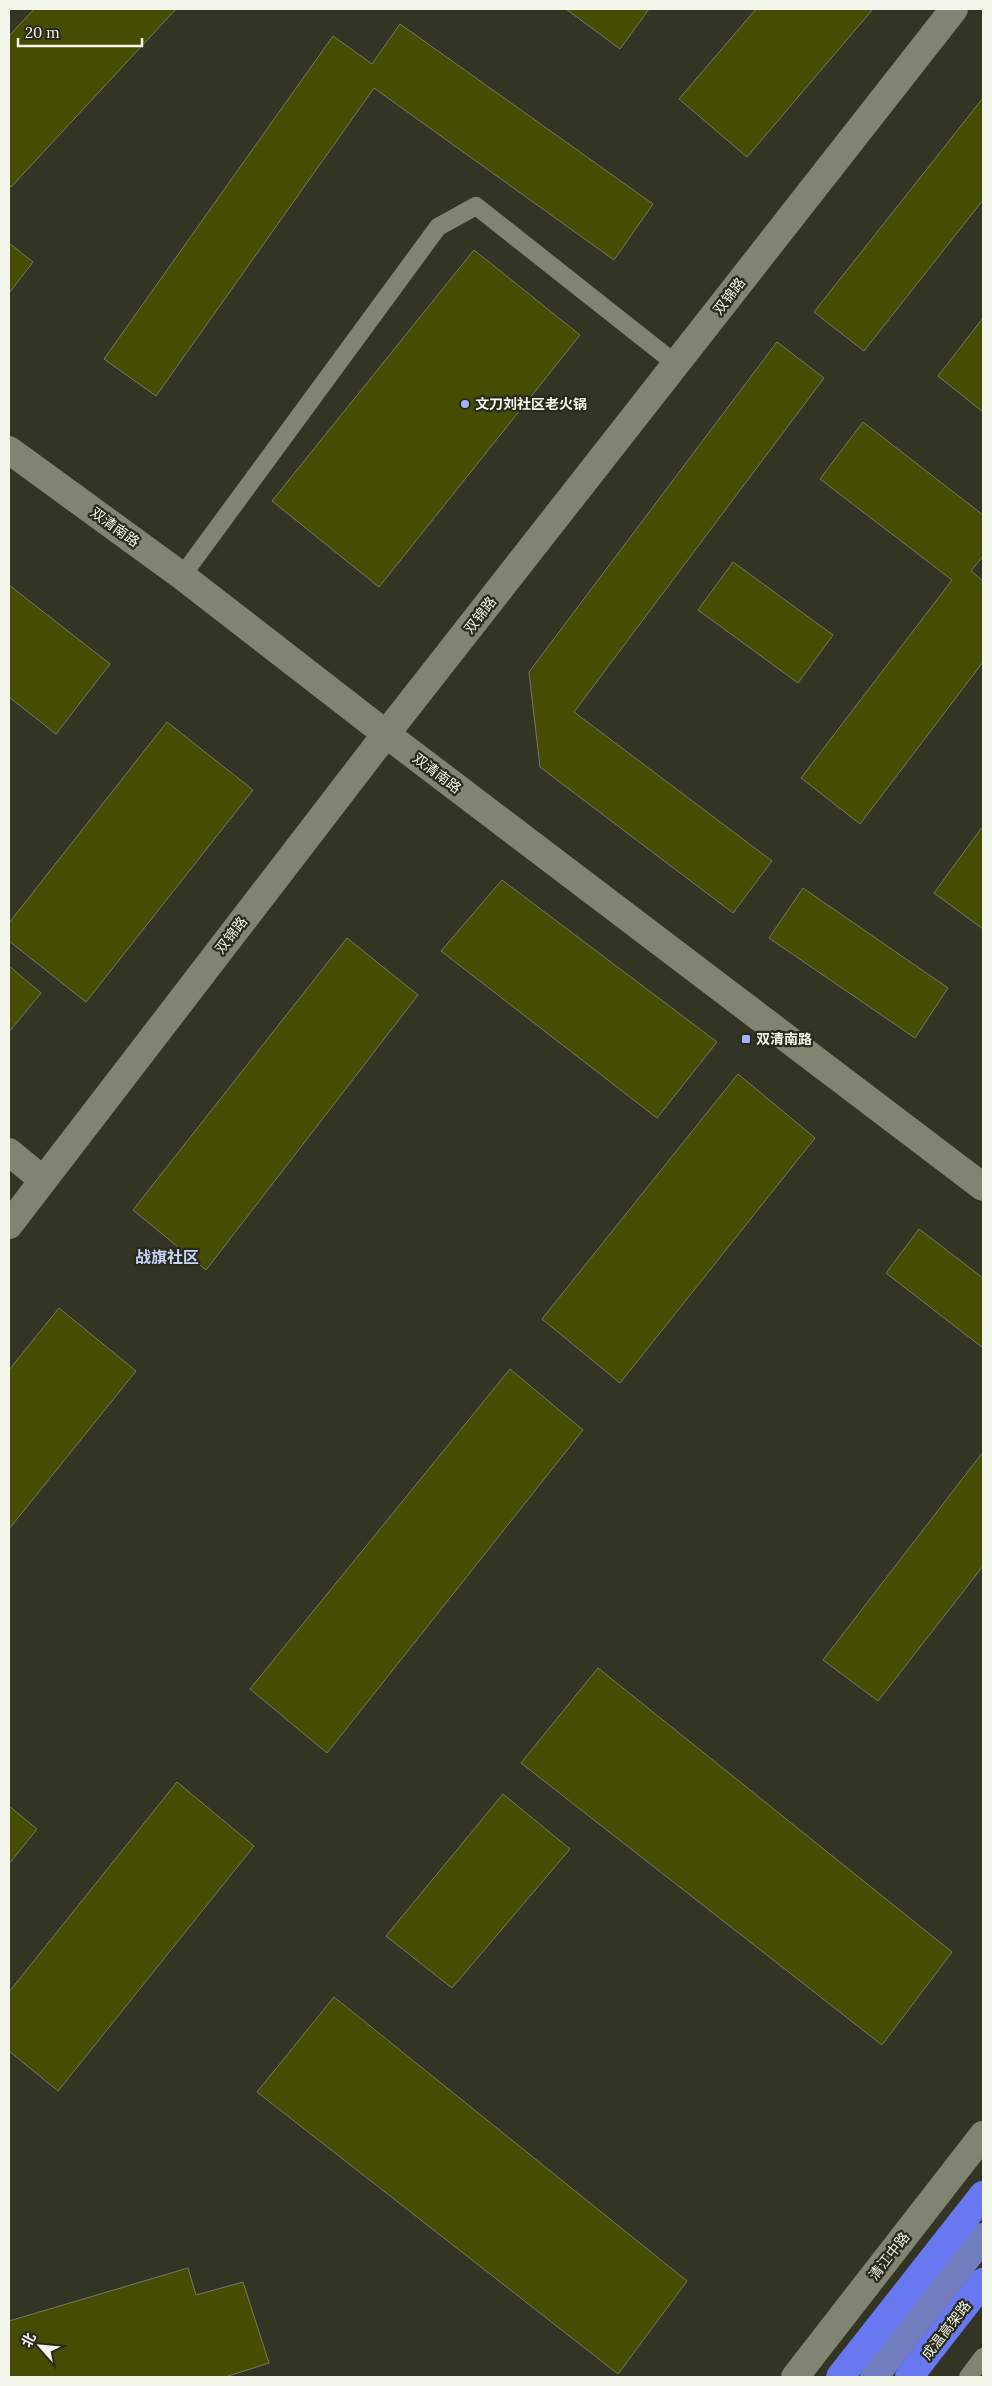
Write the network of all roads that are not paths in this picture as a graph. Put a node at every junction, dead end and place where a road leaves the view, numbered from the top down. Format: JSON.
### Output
{"nodes":[{"id":1,"x":954,"y":9,"type":"edge"},
{"id":2,"x":676,"y":364,"type":"junction"},
{"id":3,"x":9,"y":450,"type":"edge"},
{"id":4,"x":182,"y":576,"type":"junction"},
{"id":5,"x":386,"y":734,"type":"junction"},
{"id":6,"x":9,"y":1152,"type":"edge"},
{"id":7,"x":43,"y":1180,"type":"junction"},
{"id":8,"x":983,"y":1188,"type":"edge"},
{"id":9,"x":9,"y":1225,"type":"edge"},
{"id":10,"x":983,"y":2135,"type":"edge"},
{"id":11,"x":983,"y":2195,"type":"edge"},
{"id":12,"x":983,"y":2237,"type":"edge"},
{"id":13,"x":983,"y":2282,"type":"edge"},
{"id":14,"x":983,"y":2357,"type":"edge"},
{"id":15,"x":795,"y":2377,"type":"edge"},
{"id":16,"x":840,"y":2377,"type":"edge"},
{"id":17,"x":874,"y":2377,"type":"edge"},
{"id":18,"x":909,"y":2377,"type":"edge"},
{"id":19,"x":968,"y":2377,"type":"edge"}],
"edges":[{"from":1,"to":2,"type":"street","name":"双锦路"},
{"from":2,"to":4,"type":"lane"},
{"from":2,"to":5,"type":"street","name":"双锦路"},
{"from":3,"to":4,"type":"street","name":"双清南路"},
{"from":4,"to":5,"type":"street","name":"双清南路"},
{"from":5,"to":7,"type":"street","name":"双锦路"},
{"from":5,"to":8,"type":"street","name":"双清南路"},
{"from":6,"to":7,"type":"street"},
{"from":7,"to":9,"type":"street","name":"双锦路"},
{"from":10,"to":15,"type":"street","name":"清江中路"},
{"from":11,"to":16,"type":"highway"},
{"from":12,"to":17,"type":"main road"},
{"from":13,"to":18,"type":"highway","name":"成温高架路"},
{"from":14,"to":19,"type":"lane"}]}
